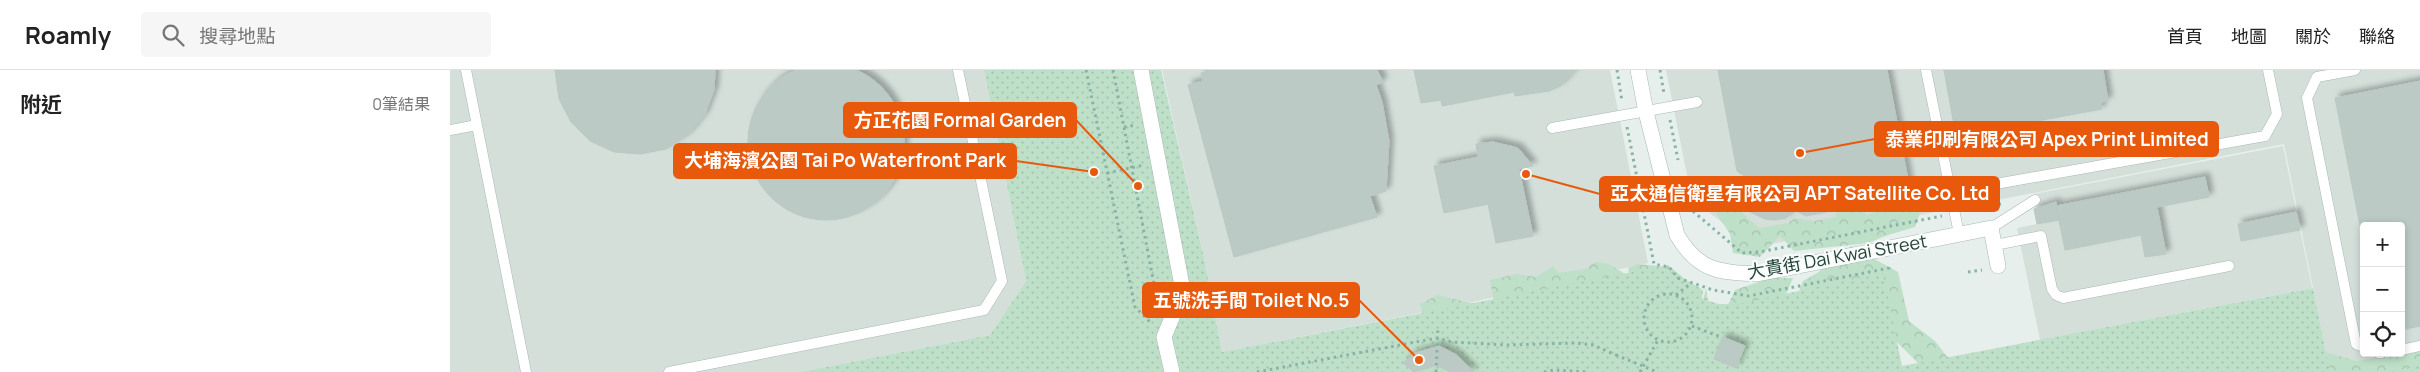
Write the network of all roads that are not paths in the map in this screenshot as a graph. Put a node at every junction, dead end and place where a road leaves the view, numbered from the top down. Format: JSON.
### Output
{"nodes":[{"id":1,"x":466,"y":70,"type":"edge"},
{"id":2,"x":958,"y":70,"type":"edge"},
{"id":3,"x":1141,"y":70,"type":"edge"},
{"id":4,"x":1638,"y":70,"type":"edge"},
{"id":5,"x":1926,"y":70,"type":"edge"},
{"id":6,"x":2268,"y":70,"type":"edge"},
{"id":7,"x":2355,"y":70,"type":"edge"},
{"id":8,"x":1697,"y":102,"type":"dead end"},
{"id":9,"x":1646,"y":112,"type":"junction"},
{"id":10,"x":477,"y":125,"type":"junction"},
{"id":11,"x":1552,"y":128,"type":"dead end"},
{"id":12,"x":450,"y":130,"type":"edge"},
{"id":13,"x":1951,"y":192,"type":"junction"},
{"id":14,"x":2035,"y":200,"type":"road end"},
{"id":15,"x":1991,"y":228,"type":"junction"},
{"id":16,"x":1959,"y":234,"type":"junction"},
{"id":17,"x":1995,"y":245,"type":"junction"},
{"id":18,"x":1998,"y":266,"type":"dead end"},
{"id":19,"x":2229,"y":266,"type":"dead end"},
{"id":20,"x":2360,"y":346,"type":"edge"},
{"id":21,"x":2420,"y":346,"type":"edge"},
{"id":22,"x":2405,"y":349,"type":"edge"},
{"id":23,"x":526,"y":372,"type":"edge"},
{"id":24,"x":669,"y":372,"type":"edge"},
{"id":25,"x":1172,"y":372,"type":"edge"}],
"edges":[{"from":1,"to":10,"type":"lane"},
{"from":2,"to":24,"type":"lane"},
{"from":3,"to":25,"type":"street"},
{"from":4,"to":9,"type":"street","name":"大貴街 Dai Kwai Street"},
{"from":5,"to":13,"type":"lane"},
{"from":6,"to":13,"type":"lane"},
{"from":7,"to":20,"type":"lane"},
{"from":8,"to":9,"type":"lane"},
{"from":9,"to":11,"type":"lane"},
{"from":9,"to":16,"type":"street","name":"大貴街 Dai Kwai Street"},
{"from":10,"to":12,"type":"lane"},
{"from":10,"to":23,"type":"lane"},
{"from":13,"to":16,"type":"lane"},
{"from":14,"to":15,"type":"lane"},
{"from":15,"to":16,"type":"street","name":"大貴街 Dai Kwai Street"},
{"from":15,"to":17,"type":"street"},
{"from":17,"to":18,"type":"street"},
{"from":17,"to":19,"type":"lane"},
{"from":21,"to":22,"type":"lane"}]}
